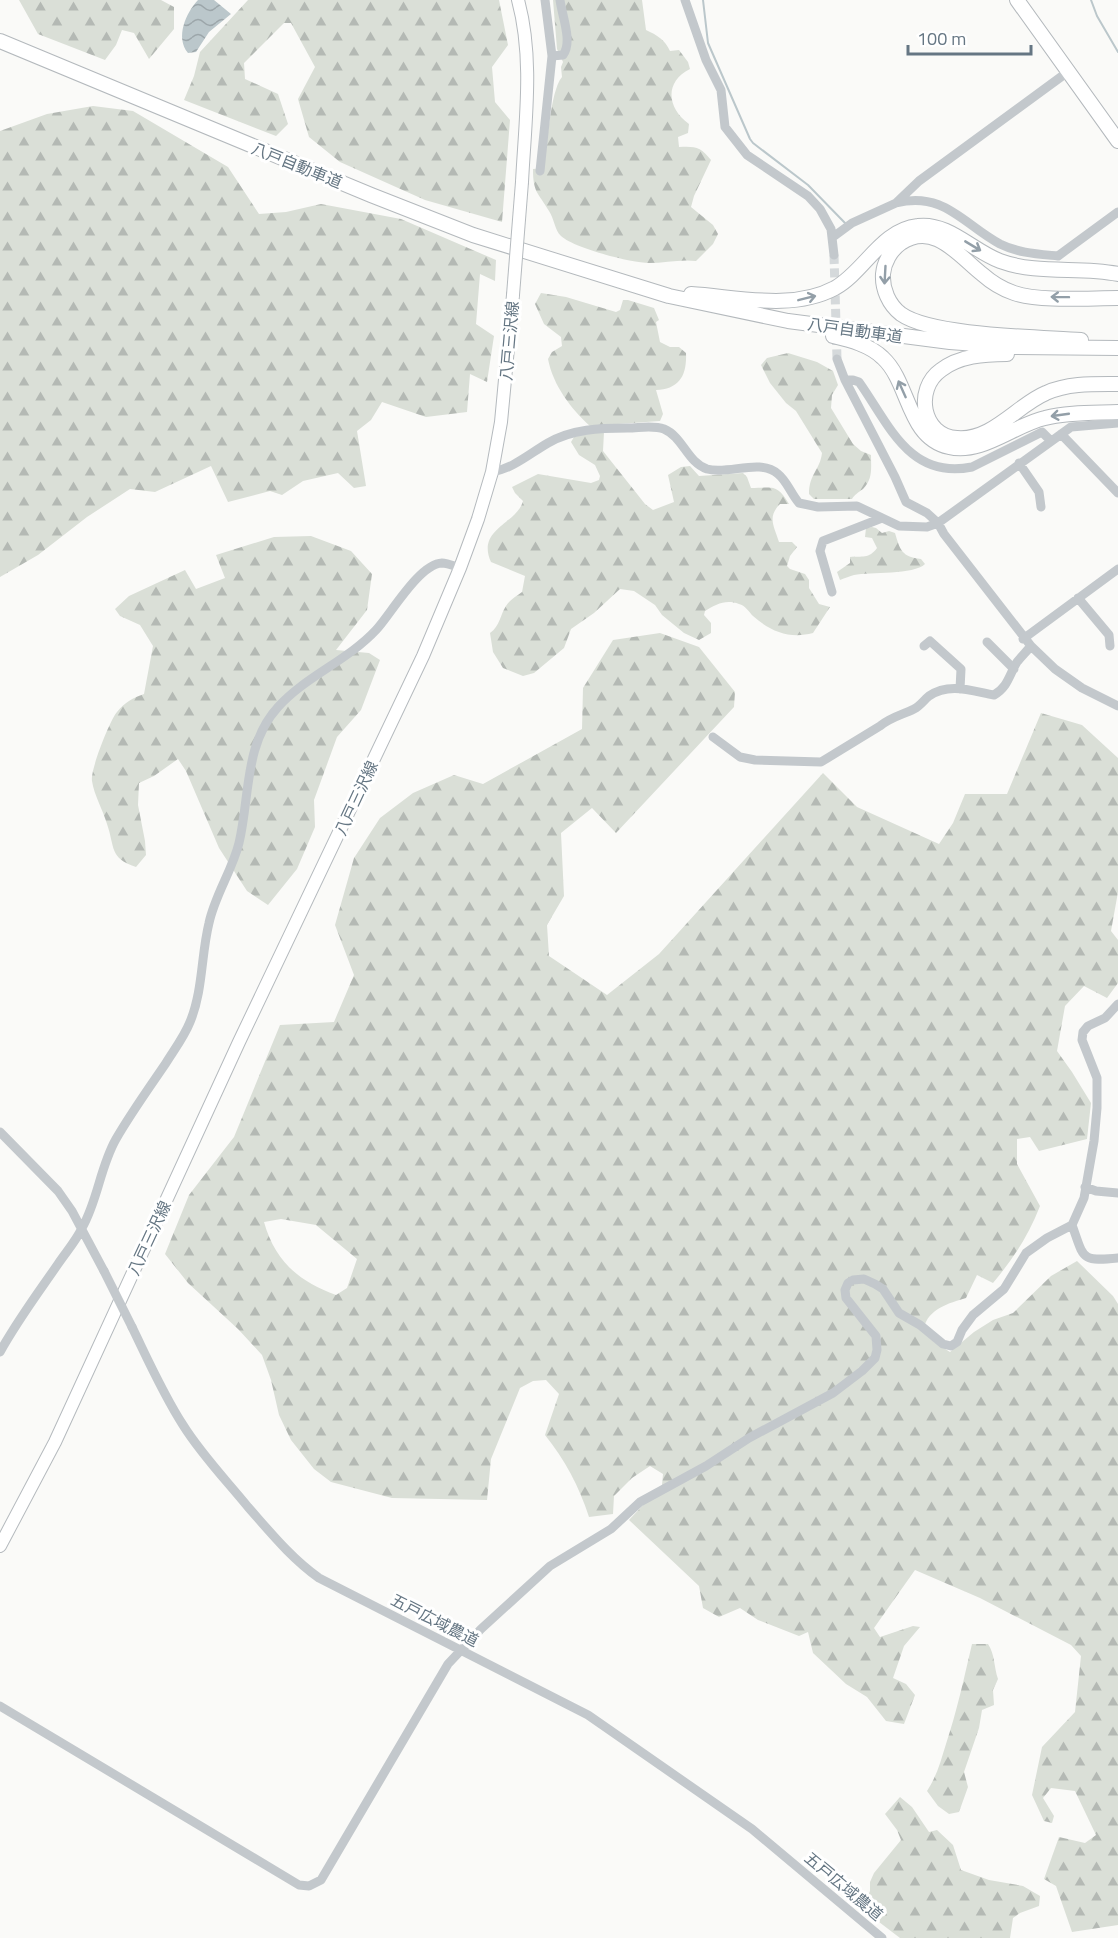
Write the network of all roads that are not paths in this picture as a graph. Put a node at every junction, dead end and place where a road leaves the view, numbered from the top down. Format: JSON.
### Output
{"nodes":[{"id":1,"x":518,"y":0,"type":"edge"},
{"id":2,"x":545,"y":0,"type":"edge"},
{"id":3,"x":560,"y":0,"type":"edge"},
{"id":4,"x":685,"y":0,"type":"edge"},
{"id":5,"x":1017,"y":0,"type":"edge"},
{"id":6,"x":0,"y":41,"type":"edge"},
{"id":7,"x":552,"y":57,"type":"junction"},
{"id":8,"x":1069,"y":71,"type":"junction"},
{"id":9,"x":1118,"y":141,"type":"edge"},
{"id":10,"x":540,"y":171,"type":"dead end"},
{"id":11,"x":896,"y":203,"type":"junction"},
{"id":12,"x":1118,"y":212,"type":"edge"},
{"id":13,"x":833,"y":237,"type":"junction"},
{"id":14,"x":834,"y":255,"type":"tunnel mouth"},
{"id":15,"x":599,"y":274,"type":"junction"},
{"id":16,"x":1118,"y":274,"type":"edge"},
{"id":17,"x":686,"y":294,"type":"junction"},
{"id":18,"x":1118,"y":298,"type":"edge"},
{"id":19,"x":729,"y":310,"type":"junction"},
{"id":20,"x":1117,"y":344,"type":"edge"},
{"id":21,"x":1102,"y":349,"type":"junction"},
{"id":22,"x":837,"y":359,"type":"tunnel mouth"},
{"id":23,"x":845,"y":381,"type":"junction"},
{"id":24,"x":1118,"y":384,"type":"edge"},
{"id":25,"x":1118,"y":412,"type":"edge"},
{"id":26,"x":1118,"y":423,"type":"edge"},
{"id":27,"x":1061,"y":434,"type":"junction"},
{"id":28,"x":1051,"y":441,"type":"junction"},
{"id":29,"x":1019,"y":463,"type":"junction"},
{"id":30,"x":492,"y":472,"type":"junction"},
{"id":31,"x":1118,"y":493,"type":"edge"},
{"id":32,"x":1041,"y":507,"type":"dead end"},
{"id":33,"x":882,"y":518,"type":"junction"},
{"id":34,"x":938,"y":523,"type":"junction"},
{"id":35,"x":460,"y":568,"type":"junction"},
{"id":36,"x":1118,"y":569,"type":"edge"},
{"id":37,"x":832,"y":592,"type":"dead end"},
{"id":38,"x":1078,"y":598,"type":"junction"},
{"id":39,"x":1023,"y":639,"type":"junction"},
{"id":40,"x":987,"y":642,"type":"dead end"},
{"id":41,"x":924,"y":646,"type":"dead end"},
{"id":42,"x":1031,"y":646,"type":"junction"},
{"id":43,"x":1110,"y":646,"type":"dead end"},
{"id":44,"x":1014,"y":669,"type":"junction"},
{"id":45,"x":960,"y":689,"type":"junction"},
{"id":46,"x":1118,"y":706,"type":"edge"},
{"id":47,"x":713,"y":737,"type":"dead end"},
{"id":48,"x":1118,"y":1004,"type":"edge"},
{"id":49,"x":0,"y":1132,"type":"edge"},
{"id":50,"x":1085,"y":1187,"type":"junction"},
{"id":51,"x":1118,"y":1193,"type":"edge"},
{"id":52,"x":1072,"y":1225,"type":"junction"},
{"id":53,"x":82,"y":1229,"type":"junction"},
{"id":54,"x":1118,"y":1258,"type":"edge"},
{"id":55,"x":0,"y":1352,"type":"edge"},
{"id":56,"x":0,"y":1546,"type":"edge"},
{"id":57,"x":459,"y":1650,"type":"junction"},
{"id":58,"x":0,"y":1706,"type":"edge"},
{"id":59,"x":882,"y":1938,"type":"edge"}],
"edges":[{"from":1,"to":30,"type":"main road","name":"八戸三沢線","bridge":true},
{"from":2,"to":7,"type":"street"},
{"from":3,"to":7,"type":"street"},
{"from":4,"to":13,"type":"street"},
{"from":5,"to":8,"type":"highway"},
{"from":6,"to":15,"type":"highway","name":"八戸自動車道"},
{"from":7,"to":10,"type":"street"},
{"from":8,"to":9,"type":"highway"},
{"from":8,"to":11,"type":"street"},
{"from":11,"to":12,"type":"street"},
{"from":11,"to":13,"type":"street"},
{"from":13,"to":14,"type":"street"},
{"from":15,"to":17,"type":"highway","name":"八戸自動車道"},
{"from":15,"to":19,"type":"highway","name":"八戸自動車道"},
{"from":17,"to":16,"type":"highway","one_way":true},
{"from":17,"to":20,"type":"highway","name":"八戸自動車道"},
{"from":18,"to":20,"type":"highway","one_way":true},
{"from":19,"to":21,"type":"highway","name":"八戸自動車道"},
{"from":25,"to":19,"type":"highway","one_way":true},
{"from":20,"to":21,"type":"highway","name":"八戸自動車道"},
{"from":21,"to":24,"type":"highway"},
{"from":22,"to":23,"type":"street"},
{"from":23,"to":28,"type":"street"},
{"from":23,"to":34,"type":"street"},
{"from":26,"to":27,"type":"street"},
{"from":27,"to":28,"type":"street"},
{"from":27,"to":31,"type":"street"},
{"from":28,"to":29,"type":"street"},
{"from":29,"to":32,"type":"street"},
{"from":29,"to":34,"type":"street"},
{"from":30,"to":33,"type":"street"},
{"from":30,"to":35,"type":"main road","name":"八戸三沢線"},
{"from":33,"to":34,"type":"street"},
{"from":33,"to":37,"type":"street"},
{"from":34,"to":39,"type":"street"},
{"from":35,"to":53,"type":"street"},
{"from":35,"to":56,"type":"main road","name":"八戸三沢線"},
{"from":36,"to":38,"type":"street"},
{"from":38,"to":39,"type":"street"},
{"from":38,"to":43,"type":"street"},
{"from":39,"to":42,"type":"street"},
{"from":40,"to":44,"type":"street"},
{"from":41,"to":45,"type":"street"},
{"from":42,"to":44,"type":"street"},
{"from":42,"to":46,"type":"street"},
{"from":44,"to":45,"type":"street"},
{"from":45,"to":47,"type":"street"},
{"from":48,"to":50,"type":"street"},
{"from":49,"to":53,"type":"street","name":"五戸広域農道"},
{"from":50,"to":51,"type":"street"},
{"from":50,"to":52,"type":"street"},
{"from":52,"to":54,"type":"street"},
{"from":52,"to":57,"type":"street"},
{"from":53,"to":55,"type":"street"},
{"from":53,"to":57,"type":"street","name":"五戸広域農道","bridge":true},
{"from":57,"to":58,"type":"street"},
{"from":57,"to":59,"type":"street","name":"五戸広域農道"}]}
